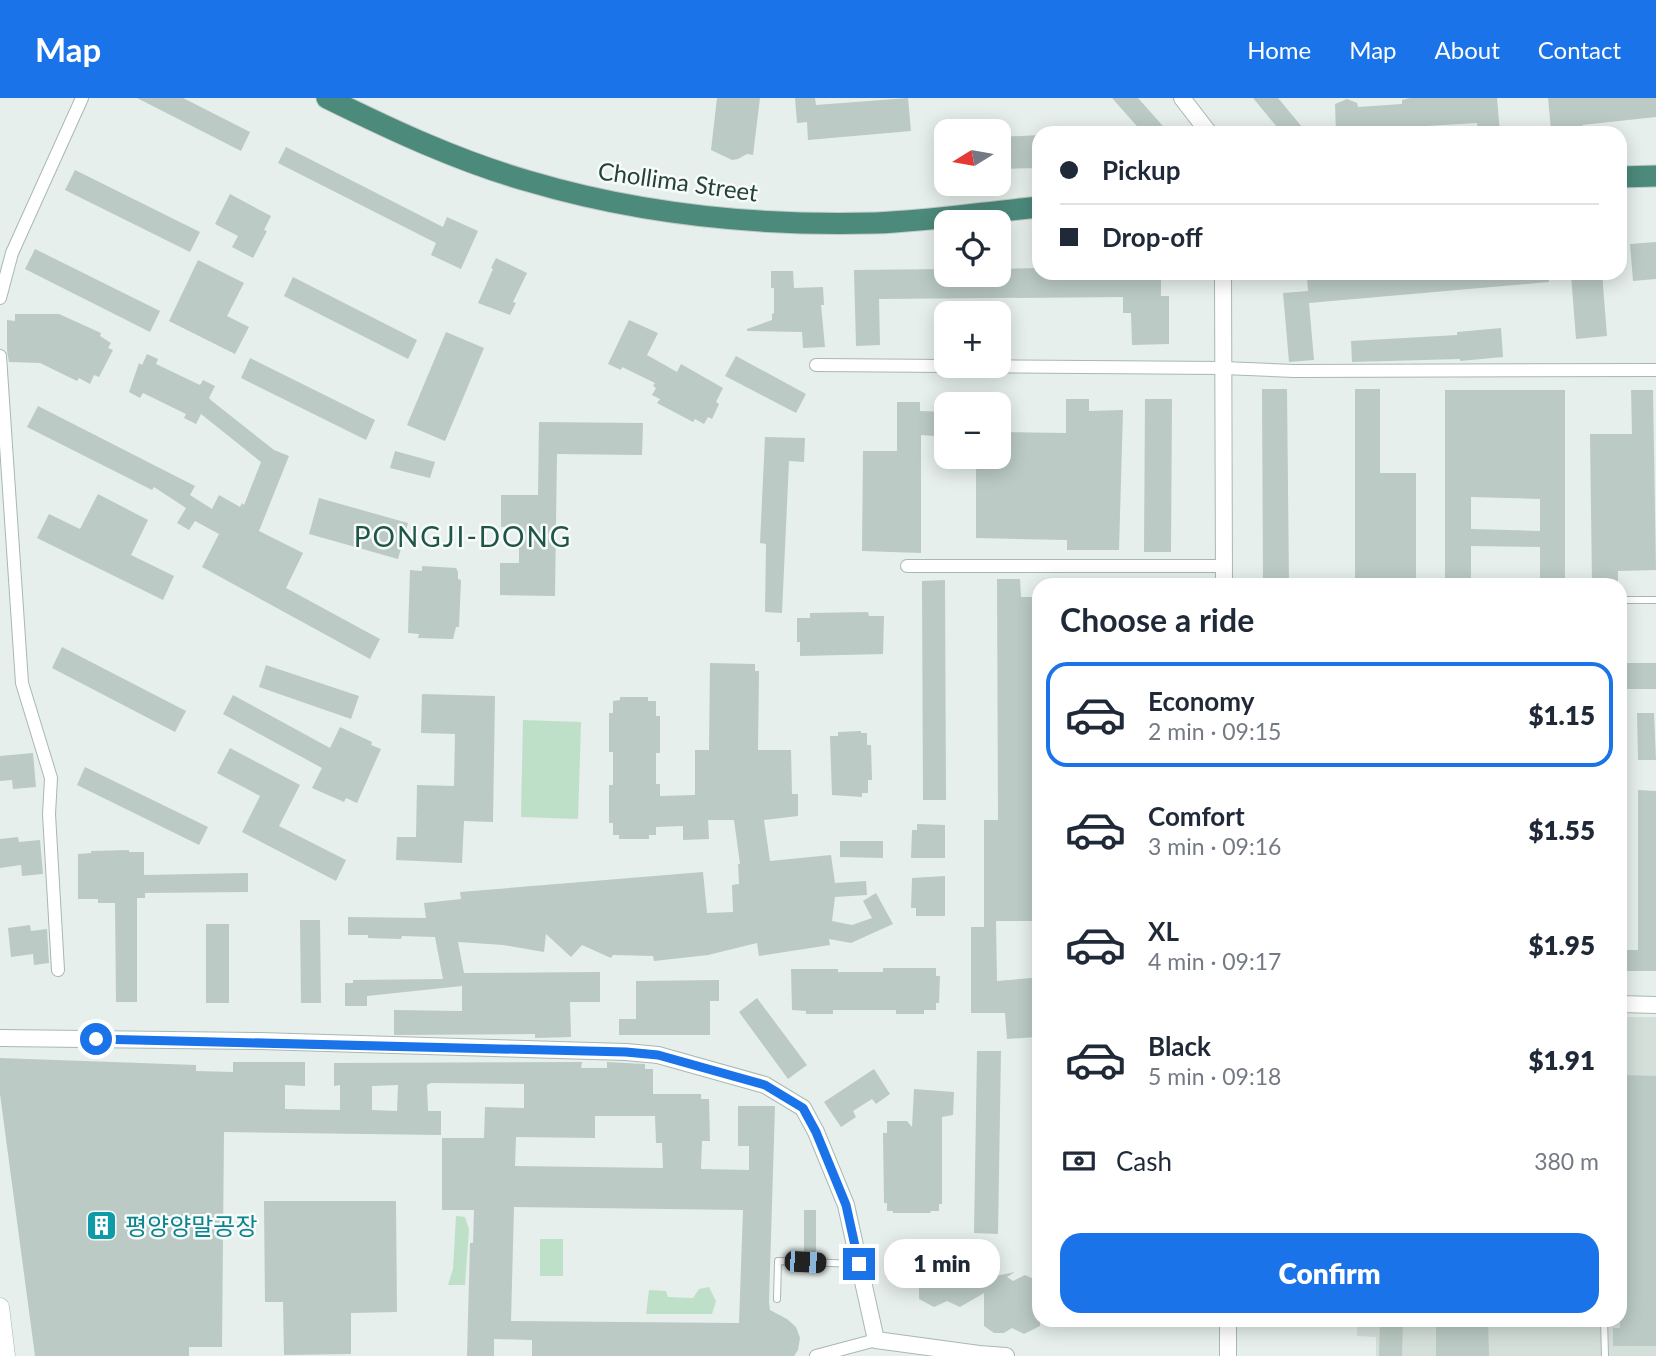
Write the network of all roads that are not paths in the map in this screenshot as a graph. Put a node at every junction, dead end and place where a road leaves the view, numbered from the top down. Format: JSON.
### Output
{"nodes":[{"id":1,"x":82,"y":98,"type":"edge"},
{"id":2,"x":327,"y":98,"type":"edge"},
{"id":3,"x":1181,"y":98,"type":"edge"},
{"id":4,"x":1203,"y":126,"type":"edge"},
{"id":5,"x":1656,"y":176,"type":"edge"},
{"id":6,"x":1627,"y":177,"type":"edge"},
{"id":7,"x":1032,"y":208,"type":"edge"},
{"id":8,"x":1223,"y":280,"type":"edge"},
{"id":9,"x":0,"y":298,"type":"edge"},
{"id":10,"x":0,"y":356,"type":"edge"},
{"id":11,"x":817,"y":365,"type":"dead end"},
{"id":12,"x":934,"y":366,"type":"edge"},
{"id":13,"x":1011,"y":366,"type":"edge"},
{"id":14,"x":1223,"y":368,"type":"junction"},
{"id":15,"x":1656,"y":370,"type":"edge"},
{"id":16,"x":907,"y":566,"type":"dead end"},
{"id":17,"x":1224,"y":566,"type":"junction"},
{"id":18,"x":1224,"y":578,"type":"edge"},
{"id":19,"x":1627,"y":600,"type":"edge"},
{"id":20,"x":1656,"y":600,"type":"edge"},
{"id":21,"x":58,"y":970,"type":"dead end"},
{"id":22,"x":1627,"y":1004,"type":"edge"},
{"id":23,"x":1656,"y":1004,"type":"edge"},
{"id":24,"x":0,"y":1038,"type":"edge"},
{"id":25,"x":859,"y":1264,"type":"junction"},
{"id":26,"x":777,"y":1299,"type":"dead end"},
{"id":27,"x":0,"y":1307,"type":"edge"},
{"id":28,"x":1228,"y":1327,"type":"edge"},
{"id":29,"x":1604,"y":1327,"type":"edge"},
{"id":30,"x":876,"y":1340,"type":"junction"},
{"id":31,"x":6,"y":1356,"type":"edge"},
{"id":32,"x":816,"y":1356,"type":"edge"},
{"id":33,"x":1006,"y":1356,"type":"edge"},
{"id":34,"x":1228,"y":1356,"type":"edge"},
{"id":35,"x":1605,"y":1356,"type":"edge"}],
"edges":[{"from":1,"to":9,"type":"street"},
{"from":2,"to":7,"type":"highway","name":"Chollima Street"},
{"from":3,"to":4,"type":"street"},
{"from":5,"to":6,"type":"highway"},
{"from":8,"to":14,"type":"street"},
{"from":10,"to":21,"type":"street"},
{"from":11,"to":12,"type":"street"},
{"from":13,"to":14,"type":"street"},
{"from":14,"to":15,"type":"street"},
{"from":14,"to":17,"type":"street"},
{"from":16,"to":17,"type":"street"},
{"from":17,"to":18,"type":"street"},
{"from":19,"to":20,"type":"lane"},
{"from":22,"to":23,"type":"street"},
{"from":24,"to":25,"type":"street"},
{"from":25,"to":26,"type":"lane"},
{"from":25,"to":30,"type":"street"},
{"from":27,"to":31,"type":"main road"},
{"from":28,"to":34,"type":"street"},
{"from":29,"to":35,"type":"lane"},
{"from":30,"to":32,"type":"street"},
{"from":30,"to":33,"type":"street"}]}
